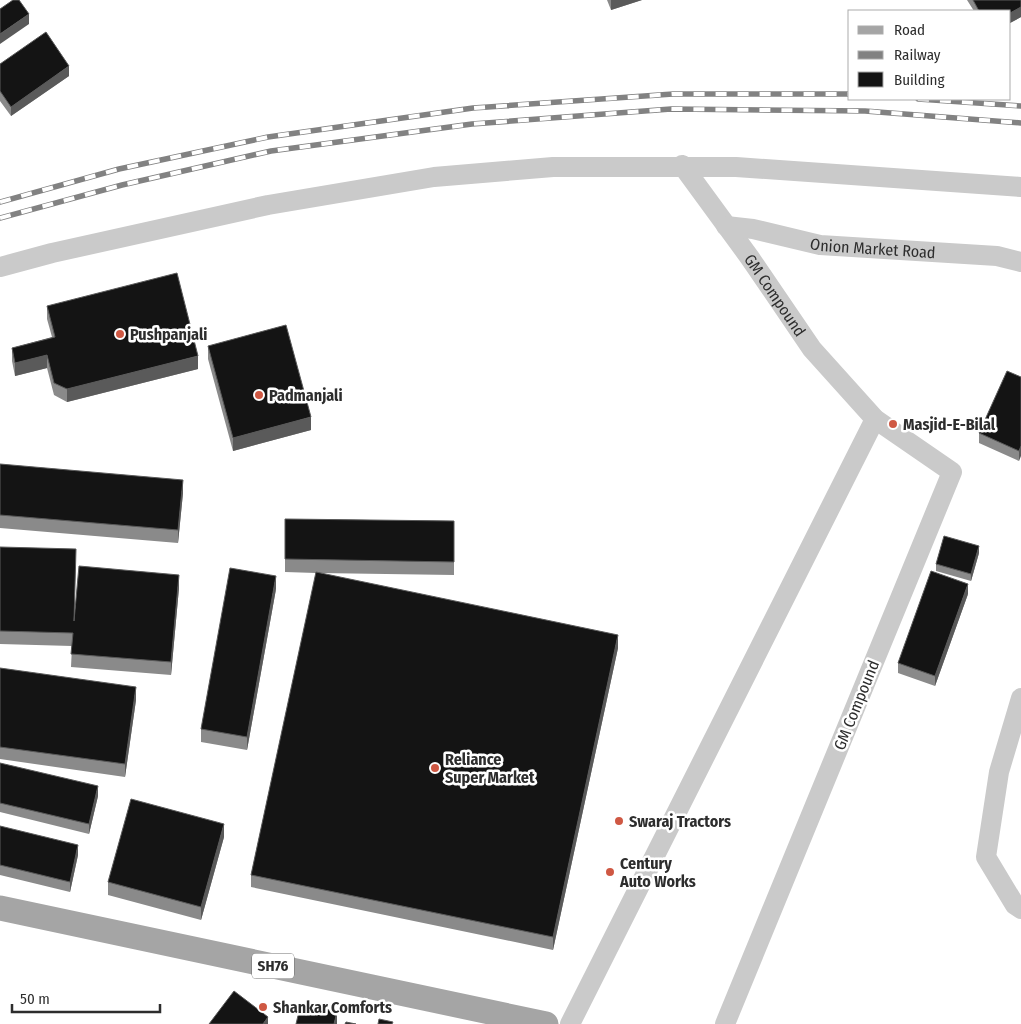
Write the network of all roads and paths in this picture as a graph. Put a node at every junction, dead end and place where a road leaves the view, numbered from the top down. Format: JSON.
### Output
{"nodes":[{"id":1,"x":682,"y":165,"type":"junction"},
{"id":2,"x":1021,"y":187,"type":"edge"},
{"id":3,"x":726,"y":226,"type":"junction"},
{"id":4,"x":1021,"y":262,"type":"edge"},
{"id":5,"x":0,"y":267,"type":"edge"},
{"id":6,"x":875,"y":419,"type":"junction"},
{"id":7,"x":1021,"y":698,"type":"edge"},
{"id":8,"x":0,"y":908,"type":"edge"},
{"id":9,"x":1021,"y":909,"type":"edge"},
{"id":10,"x":546,"y":1024,"type":"edge"},
{"id":11,"x":570,"y":1024,"type":"edge"},
{"id":12,"x":724,"y":1024,"type":"edge"}],
"edges":[{"from":1,"to":2,"type":"street"},
{"from":1,"to":3,"type":"street","name":"GM Compound"},
{"from":1,"to":5,"type":"street"},
{"from":3,"to":4,"type":"street","name":"Onion Market Road"},
{"from":3,"to":6,"type":"street","name":"GM Compound"},
{"from":6,"to":11,"type":"street"},
{"from":6,"to":12,"type":"street","name":"GM Compound"},
{"from":7,"to":9,"type":"street"},
{"from":8,"to":10,"type":"main road","number":"SH76"}]}
